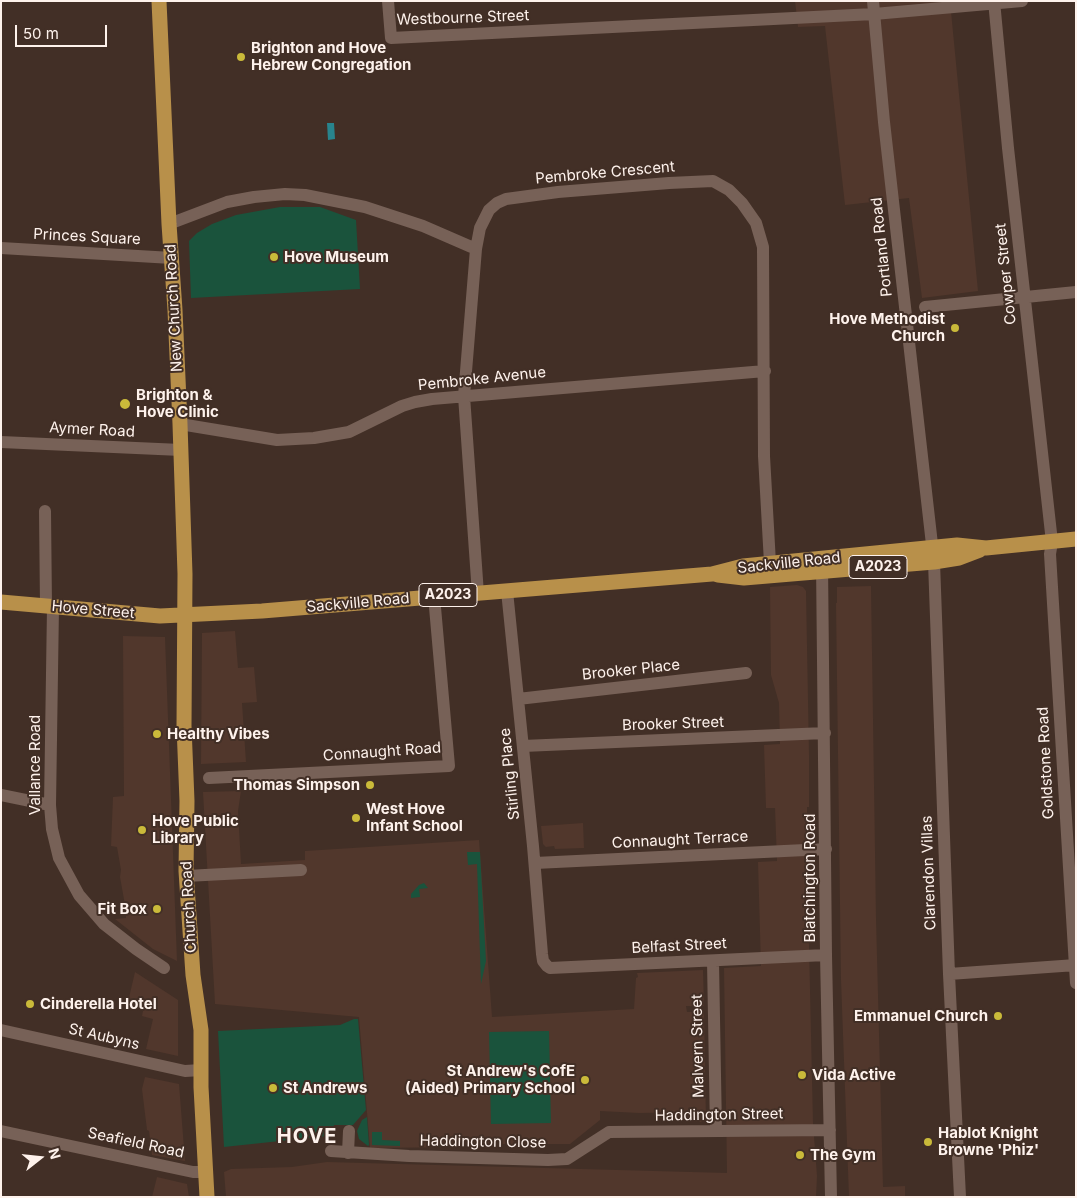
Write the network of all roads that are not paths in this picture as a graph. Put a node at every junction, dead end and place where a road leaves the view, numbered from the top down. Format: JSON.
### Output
{"nodes":[{"id":1,"x":159,"y":1,"type":"edge"},
{"id":2,"x":388,"y":1,"type":"edge"},
{"id":3,"x":873,"y":1,"type":"edge"},
{"id":4,"x":1022,"y":1,"type":"edge"},
{"id":5,"x":994,"y":3,"type":"edge"},
{"id":6,"x":874,"y":14,"type":"junction"},
{"id":7,"x":169,"y":224,"type":"junction"},
{"id":8,"x":1,"y":248,"type":"edge"},
{"id":9,"x":476,"y":249,"type":"junction"},
{"id":10,"x":172,"y":258,"type":"junction"},
{"id":11,"x":1076,"y":292,"type":"edge"},
{"id":12,"x":1025,"y":297,"type":"junction"},
{"id":13,"x":925,"y":307,"type":"dead end"},
{"id":14,"x":765,"y":371,"type":"junction"},
{"id":15,"x":464,"y":396,"type":"junction"},
{"id":16,"x":180,"y":424,"type":"junction"},
{"id":17,"x":1,"y":442,"type":"edge"},
{"id":18,"x":180,"y":450,"type":"junction"},
{"id":19,"x":45,"y":511,"type":"dead end"},
{"id":20,"x":1076,"y":539,"type":"edge"},
{"id":21,"x":1052,"y":542,"type":"junction"},
{"id":22,"x":933,"y":555,"type":"junction"},
{"id":23,"x":770,"y":563,"type":"junction"},
{"id":24,"x":822,"y":565,"type":"junction"},
{"id":25,"x":712,"y":574,"type":"junction"},
{"id":26,"x":507,"y":591,"type":"junction"},
{"id":27,"x":478,"y":594,"type":"junction"},
{"id":28,"x":434,"y":596,"type":"junction"},
{"id":29,"x":1,"y":602,"type":"edge"},
{"id":30,"x":50,"y":607,"type":"junction"},
{"id":31,"x":184,"y":616,"type":"junction"},
{"id":32,"x":746,"y":673,"type":"dead end"},
{"id":33,"x":518,"y":699,"type":"junction"},
{"id":34,"x":825,"y":733,"type":"junction"},
{"id":35,"x":523,"y":746,"type":"junction"},
{"id":36,"x":209,"y":778,"type":"dead end"},
{"id":37,"x":1,"y":795,"type":"edge"},
{"id":38,"x":50,"y":804,"type":"junction"},
{"id":39,"x":826,"y":849,"type":"junction"},
{"id":40,"x":535,"y":863,"type":"junction"},
{"id":41,"x":301,"y":870,"type":"dead end"},
{"id":42,"x":186,"y":876,"type":"junction"},
{"id":43,"x":542,"y":954,"type":"joint"},
{"id":44,"x":826,"y":955,"type":"junction"},
{"id":45,"x":713,"y":961,"type":"junction"},
{"id":46,"x":1075,"y":965,"type":"edge"},
{"id":47,"x":164,"y":968,"type":"dead end"},
{"id":48,"x":949,"y":974,"type":"junction"},
{"id":49,"x":1076,"y":983,"type":"edge"},
{"id":50,"x":1,"y":1030,"type":"edge"},
{"id":51,"x":201,"y":1070,"type":"junction"},
{"id":52,"x":830,"y":1130,"type":"junction"},
{"id":53,"x":1,"y":1131,"type":"edge"},
{"id":54,"x":349,"y":1131,"type":"dead end"},
{"id":55,"x":716,"y":1131,"type":"junction"},
{"id":56,"x":609,"y":1132,"type":"joint"},
{"id":57,"x":331,"y":1151,"type":"dead end"},
{"id":58,"x":348,"y":1153,"type":"junction"},
{"id":59,"x":205,"y":1172,"type":"junction"},
{"id":60,"x":207,"y":1197,"type":"edge"},
{"id":61,"x":831,"y":1197,"type":"edge"},
{"id":62,"x":960,"y":1197,"type":"edge"}],
"edges":[{"from":1,"to":7,"type":"main road","name":"New Church Road"},
{"from":2,"to":6,"type":"street","name":"Westbourne Street"},
{"from":3,"to":6,"type":"street","name":"Portland Road"},
{"from":4,"to":5,"type":"street","name":"Westbourne Street"},
{"from":5,"to":6,"type":"street","name":"Westbourne Street"},
{"from":5,"to":12,"type":"street","name":"Cowper Street"},
{"from":6,"to":22,"type":"street","name":"Portland Road"},
{"from":7,"to":9,"type":"street"},
{"from":7,"to":10,"type":"main road","name":"New Church Road"},
{"from":8,"to":10,"type":"street","name":"Princes Square"},
{"from":9,"to":14,"type":"street","name":"Pembroke Crescent"},
{"from":9,"to":15,"type":"street","name":"Pembroke Crescent"},
{"from":10,"to":16,"type":"main road","name":"New Church Road"},
{"from":11,"to":12,"type":"street"},
{"from":12,"to":13,"type":"street"},
{"from":12,"to":21,"type":"street","name":"Cowper Street"},
{"from":14,"to":15,"type":"street","name":"Pembroke Avenue"},
{"from":14,"to":23,"type":"street","name":"Pembroke Crescent"},
{"from":15,"to":16,"type":"street","name":"Pembroke Avenue"},
{"from":15,"to":27,"type":"street","name":"Pembroke Crescent"},
{"from":16,"to":18,"type":"main road","name":"New Church Road"},
{"from":17,"to":18,"type":"street","name":"Aymer Road"},
{"from":18,"to":31,"type":"main road","name":"New Church Road"},
{"from":19,"to":30,"type":"street","name":"Vallance Road"},
{"from":20,"to":21,"type":"main road","name":"Sackville Road","number":"A2023"},
{"from":21,"to":22,"type":"main road","name":"Sackville Road","number":"A2023"},
{"from":21,"to":46,"type":"street","name":"Goldstone Road"},
{"from":22,"to":24,"type":"main road","name":"Sackville Road","number":"A2023"},
{"from":22,"to":48,"type":"street","name":"Clarendon Villas"},
{"from":23,"to":24,"type":"main road","name":"Sackville Road","number":"A2023"},
{"from":23,"to":25,"type":"main road","name":"Sackville Road","number":"A2023"},
{"from":24,"to":25,"type":"main road","name":"Sackville Road","number":"A2023"},
{"from":24,"to":34,"type":"street","name":"Blatchington Road"},
{"from":25,"to":26,"type":"main road","name":"Sackville Road","number":"A2023"},
{"from":26,"to":27,"type":"main road","name":"Sackville Road","number":"A2023"},
{"from":26,"to":33,"type":"street","name":"Stirling Place"},
{"from":27,"to":28,"type":"main road","name":"Sackville Road","number":"A2023"},
{"from":28,"to":31,"type":"main road","name":"Sackville Road","number":"A2023"},
{"from":28,"to":36,"type":"street","name":"Connaught Road"},
{"from":29,"to":30,"type":"main road","name":"Hove Street","number":"A2023"},
{"from":30,"to":31,"type":"main road","name":"Hove Street","number":"A2023"},
{"from":30,"to":38,"type":"street","name":"Vallance Road"},
{"from":31,"to":42,"type":"main road","name":"Church Road"},
{"from":32,"to":33,"type":"street","name":"Brooker Place"},
{"from":33,"to":35,"type":"street","name":"Stirling Place"},
{"from":34,"to":35,"type":"street","name":"Brooker Street"},
{"from":34,"to":39,"type":"street","name":"Blatchington Road"},
{"from":35,"to":40,"type":"street","name":"Stirling Place"},
{"from":37,"to":38,"type":"street"},
{"from":38,"to":47,"type":"street","name":"Vallance Road"},
{"from":39,"to":40,"type":"street","name":"Connaught Terrace"},
{"from":39,"to":44,"type":"street","name":"Blatchington Road"},
{"from":40,"to":43,"type":"street","name":"Stirling Place"},
{"from":41,"to":42,"type":"street"},
{"from":42,"to":51,"type":"main road","name":"Church Road"},
{"from":43,"to":45,"type":"street","name":"Belfast Street"},
{"from":44,"to":45,"type":"street","name":"Belfast Street"},
{"from":44,"to":52,"type":"street","name":"Blatchington Road"},
{"from":45,"to":55,"type":"street","name":"Malvern Street"},
{"from":46,"to":48,"type":"street"},
{"from":46,"to":49,"type":"street","name":"Goldstone Road"},
{"from":48,"to":62,"type":"street","name":"Clarendon Villas"},
{"from":50,"to":51,"type":"street","name":"St Aubyns"},
{"from":51,"to":59,"type":"main road","name":"Church Road"},
{"from":52,"to":55,"type":"street","name":"Haddington Street"},
{"from":52,"to":61,"type":"street","name":"Blatchington Road"},
{"from":53,"to":59,"type":"street","name":"Seafield Road"},
{"from":54,"to":58,"type":"street"},
{"from":55,"to":56,"type":"street","name":"Haddington Street"},
{"from":56,"to":58,"type":"street","name":"Haddington Close"},
{"from":57,"to":58,"type":"street","name":"Haddington Close"},
{"from":59,"to":60,"type":"main road","name":"Church Road"}]}
